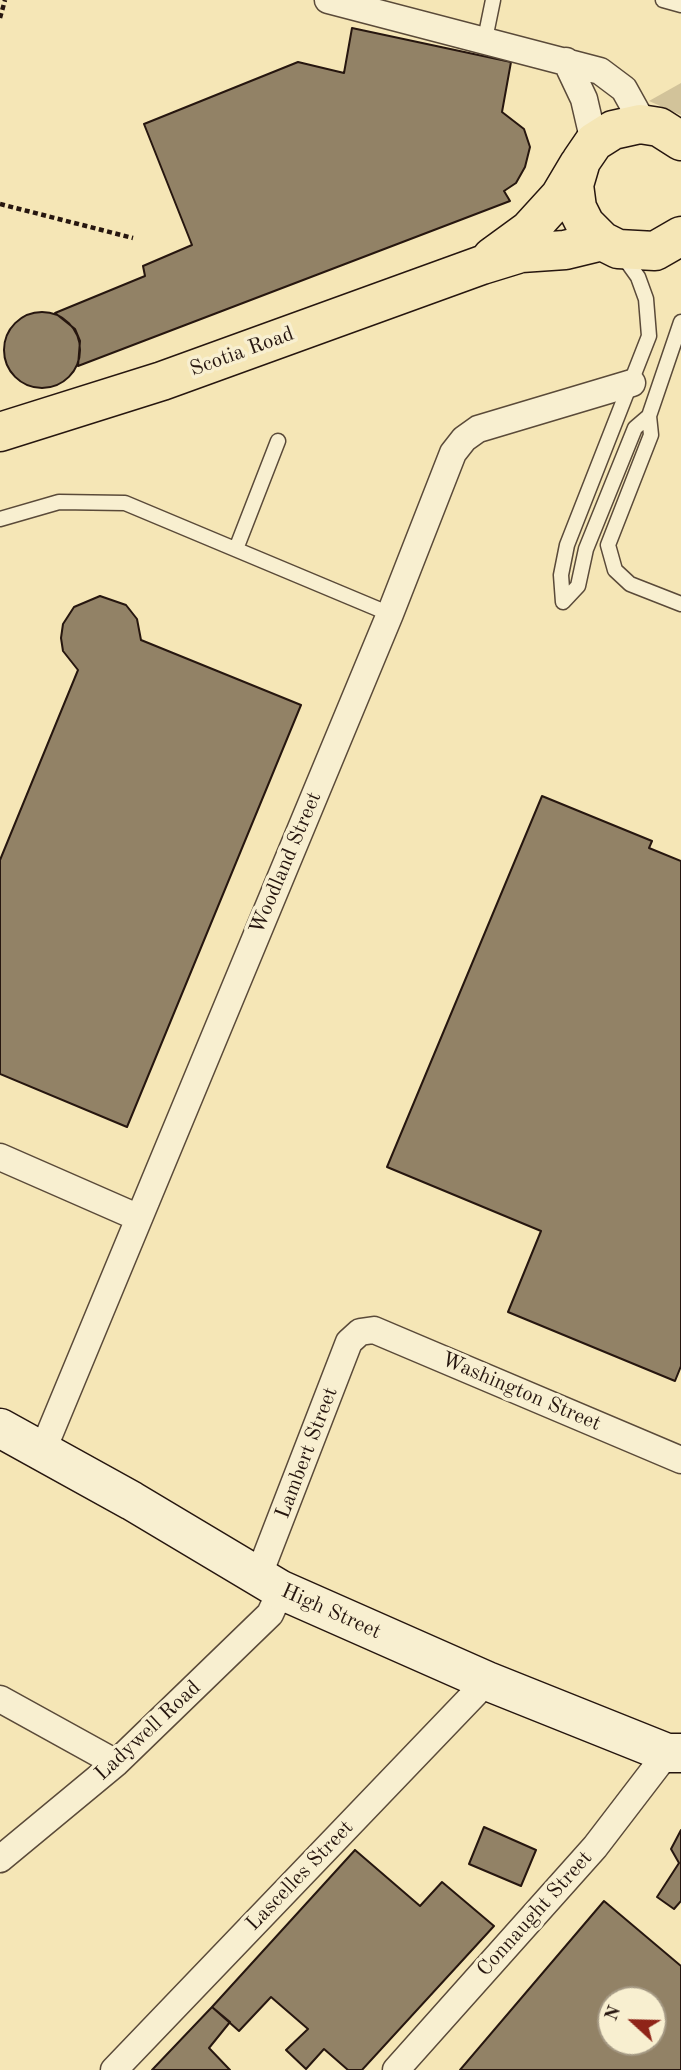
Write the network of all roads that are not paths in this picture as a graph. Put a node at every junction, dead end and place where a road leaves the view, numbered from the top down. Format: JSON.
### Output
{"nodes":[{"id":1,"x":328,"y":0,"type":"edge"},
{"id":2,"x":493,"y":0,"type":"edge"},
{"id":3,"x":663,"y":0,"type":"edge"},
{"id":4,"x":681,"y":5,"type":"edge"},
{"id":5,"x":378,"y":6,"type":"edge"},
{"id":6,"x":485,"y":39,"type":"junction"},
{"id":7,"x":566,"y":61,"type":"junction"},
{"id":8,"x":671,"y":135,"type":"edge"},
{"id":9,"x":587,"y":152,"type":"junction"},
{"id":10,"x":681,"y":236,"type":"edge"},
{"id":11,"x":610,"y":245,"type":"junction"},
{"id":12,"x":482,"y":265,"type":"junction"},
{"id":13,"x":681,"y":323,"type":"edge"},
{"id":14,"x":632,"y":383,"type":"junction"},
{"id":15,"x":658,"y":391,"type":"junction"},
{"id":16,"x":649,"y":416,"type":"junction"},
{"id":17,"x":0,"y":432,"type":"edge"},
{"id":18,"x":278,"y":441,"type":"dead end"},
{"id":19,"x":0,"y":519,"type":"edge"},
{"id":20,"x":236,"y":550,"type":"junction"},
{"id":21,"x":681,"y":604,"type":"edge"},
{"id":22,"x":390,"y":614,"type":"junction"},
{"id":23,"x":0,"y":1157,"type":"edge"},
{"id":24,"x":137,"y":1217,"type":"junction"},
{"id":25,"x":360,"y":1332,"type":"joint"},
{"id":26,"x":0,"y":1428,"type":"edge"},
{"id":27,"x":42,"y":1452,"type":"junction"},
{"id":28,"x":681,"y":1460,"type":"edge"},
{"id":29,"x":269,"y":1583,"type":"junction"},
{"id":30,"x":487,"y":1681,"type":"junction"},
{"id":31,"x":0,"y":1699,"type":"edge"},
{"id":32,"x":674,"y":1753,"type":"edge"},
{"id":33,"x":116,"y":1763,"type":"junction"},
{"id":34,"x":0,"y":1859,"type":"edge"},
{"id":35,"x":114,"y":2070,"type":"edge"},
{"id":36,"x":396,"y":2070,"type":"edge"}],
"edges":[{"from":1,"to":5,"type":"street"},
{"from":2,"to":6,"type":"lane"},
{"from":3,"to":4,"type":"lane"},
{"from":5,"to":6,"type":"street"},
{"from":6,"to":7,"type":"street"},
{"from":7,"to":8,"type":"street"},
{"from":7,"to":9,"type":"street"},
{"from":8,"to":9,"type":"main road"},
{"from":9,"to":11,"type":"main road"},
{"from":9,"to":12,"type":"main road","name":"Scotia Road"},
{"from":10,"to":11,"type":"main road","name":"Scotia Road"},
{"from":11,"to":12,"type":"main road","name":"Scotia Road"},
{"from":11,"to":14,"type":"lane"},
{"from":12,"to":17,"type":"main road","name":"Scotia Road"},
{"from":13,"to":15,"type":"lane"},
{"from":14,"to":15,"type":"lane"},
{"from":14,"to":16,"type":"lane"},
{"from":14,"to":22,"type":"street","name":"Woodland Street"},
{"from":15,"to":16,"type":"lane"},
{"from":16,"to":21,"type":"lane"},
{"from":18,"to":20,"type":"lane"},
{"from":19,"to":20,"type":"lane"},
{"from":20,"to":22,"type":"lane"},
{"from":22,"to":24,"type":"street","name":"Woodland Street"},
{"from":23,"to":24,"type":"street"},
{"from":24,"to":27,"type":"street","name":"Woodland Street"},
{"from":25,"to":28,"type":"street","name":"Washington Street"},
{"from":25,"to":29,"type":"street","name":"Lambert Street"},
{"from":26,"to":27,"type":"street","name":"High Street"},
{"from":27,"to":29,"type":"street","name":"High Street"},
{"from":29,"to":30,"type":"street","name":"High Street"},
{"from":29,"to":33,"type":"street","name":"Ladywell Road"},
{"from":30,"to":32,"type":"street","name":"High Street"},
{"from":30,"to":35,"type":"street","name":"Lascelles Street"},
{"from":31,"to":33,"type":"street"},
{"from":32,"to":36,"type":"street","name":"Connaught Street"},
{"from":33,"to":34,"type":"street","name":"Ladywell Road"}]}
